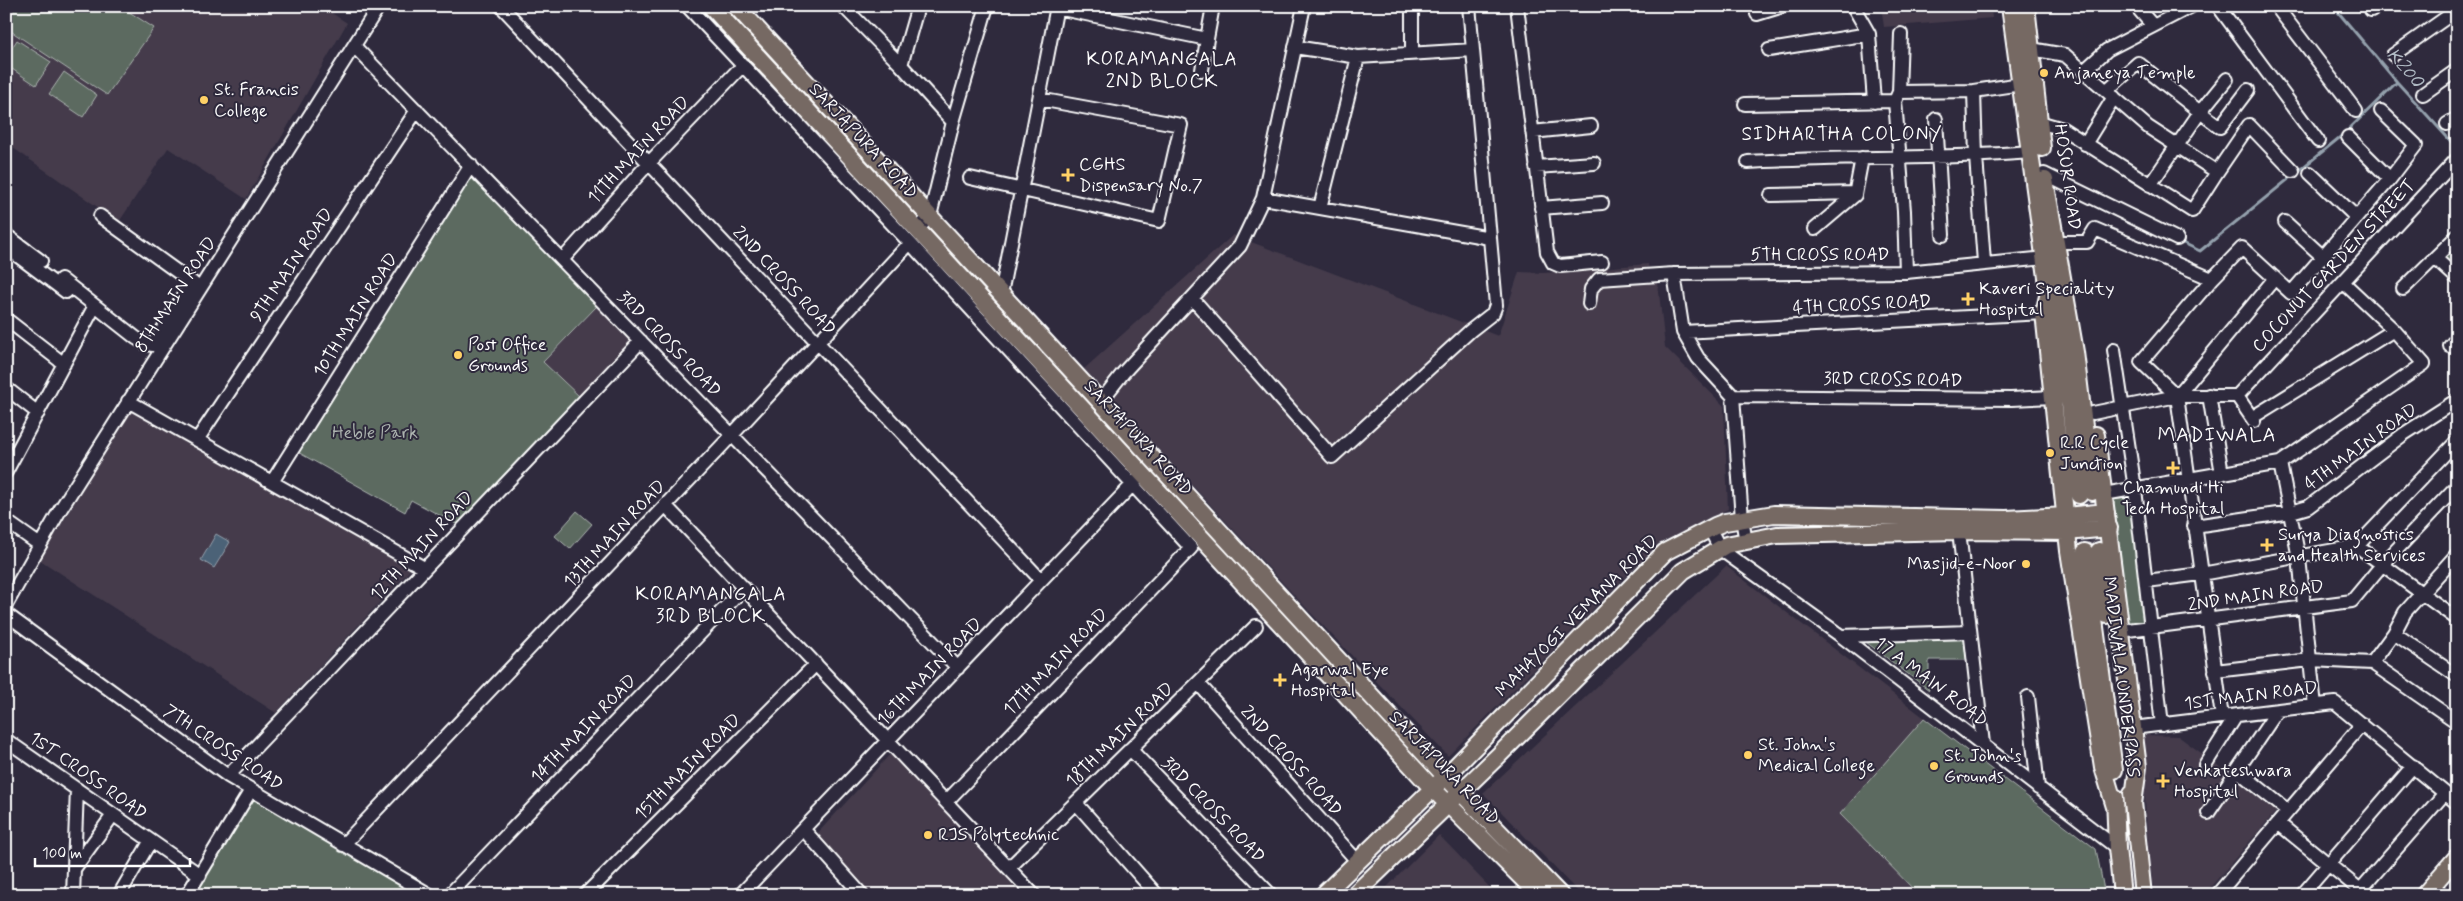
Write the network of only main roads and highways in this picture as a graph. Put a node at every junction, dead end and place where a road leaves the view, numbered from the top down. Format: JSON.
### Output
{"nodes":[{"id":1,"x":711,"y":6,"type":"edge"},
{"id":2,"x":736,"y":6,"type":"edge"},
{"id":3,"x":2010,"y":6,"type":"edge"},
{"id":4,"x":2026,"y":6,"type":"edge"},
{"id":5,"x":2049,"y":292,"type":"junction"},
{"id":6,"x":2075,"y":352,"type":"junction"},
{"id":7,"x":2092,"y":494,"type":"junction"},
{"id":8,"x":2108,"y":520,"type":"junction"},
{"id":9,"x":2067,"y":524,"type":"junction"},
{"id":10,"x":1446,"y":777,"type":"junction"},
{"id":11,"x":1433,"y":789,"type":"junction"},
{"id":12,"x":1460,"y":791,"type":"junction"},
{"id":13,"x":1448,"y":802,"type":"junction"},
{"id":14,"x":2133,"y":804,"type":"junction"},
{"id":15,"x":2115,"y":807,"type":"junction"},
{"id":16,"x":2457,"y":857,"type":"edge"},
{"id":17,"x":2433,"y":892,"type":"edge"},
{"id":18,"x":1323,"y":895,"type":"edge"},
{"id":19,"x":1354,"y":895,"type":"edge"},
{"id":20,"x":1539,"y":895,"type":"edge"},
{"id":21,"x":1560,"y":895,"type":"edge"},
{"id":22,"x":2122,"y":895,"type":"edge"},
{"id":23,"x":2143,"y":895,"type":"edge"}],
"edges":[{"from":1,"to":11,"type":"main road","name":"SARJAPURA ROAD"},
{"from":2,"to":10,"type":"main road","name":"SARJAPURA ROAD"},
{"from":3,"to":5,"type":"main road","name":"HOSUR ROAD"},
{"from":4,"to":6,"type":"main road","name":"HOSUR ROAD"},
{"from":5,"to":7,"type":"main road"},
{"from":5,"to":9,"type":"main road"},
{"from":6,"to":7,"type":"main road"},
{"from":6,"to":7,"type":"main road"},
{"from":7,"to":8,"type":"main road"},
{"from":8,"to":9,"type":"main road","name":"MAHAYOGI VEMANA ROAD"},
{"from":8,"to":14,"type":"main road"},
{"from":9,"to":10,"type":"main road","name":"MAHAYOGI VEMANA ROAD"},
{"from":9,"to":12,"type":"main road","name":"MAHAYOGI VEMANA ROAD"},
{"from":9,"to":15,"type":"main road"},
{"from":10,"to":11,"type":"main road","name":"MAHAYOGI VEMANA ROAD"},
{"from":10,"to":12,"type":"main road","name":"SARJAPURA ROAD"},
{"from":11,"to":13,"type":"main road","name":"SARJAPURA ROAD"},
{"from":11,"to":18,"type":"main road","name":"MAHAYOGI VEMANA ROAD"},
{"from":12,"to":13,"type":"main road","name":"MAHAYOGI VEMANA ROAD"},
{"from":12,"to":21,"type":"main road","name":"SARJAPURA ROAD"},
{"from":13,"to":19,"type":"main road","name":"MAHAYOGI VEMANA ROAD"},
{"from":13,"to":20,"type":"main road","name":"SARJAPURA ROAD"},
{"from":14,"to":15,"type":"main road","name":"MADIWALA UNDERPASS"},
{"from":14,"to":23,"type":"main road"},
{"from":15,"to":22,"type":"main road"},
{"from":16,"to":17,"type":"main road"}]}
